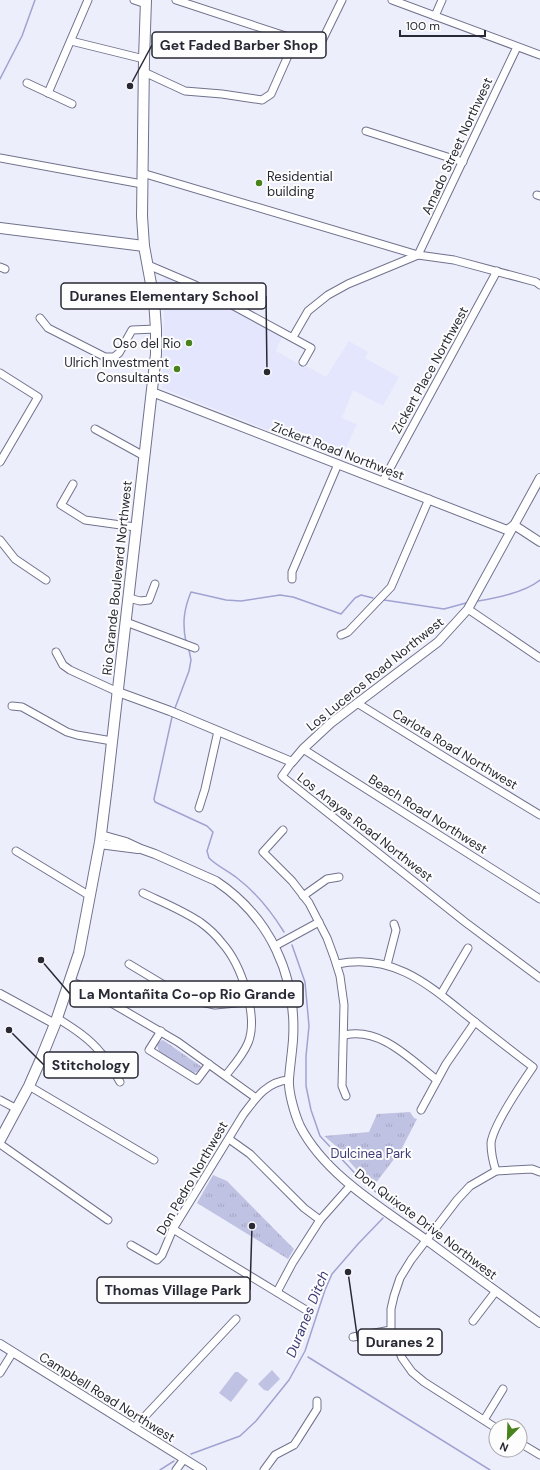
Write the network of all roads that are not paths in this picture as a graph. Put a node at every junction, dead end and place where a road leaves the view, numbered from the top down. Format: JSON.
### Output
{"nodes":[{"id":1,"x":88,"y":0,"type":"edge"},
{"id":2,"x":134,"y":0,"type":"edge"},
{"id":3,"x":176,"y":0,"type":"edge"},
{"id":4,"x":342,"y":0,"type":"edge"},
{"id":5,"x":392,"y":0,"type":"edge"},
{"id":6,"x":442,"y":0,"type":"edge"},
{"id":7,"x":146,"y":2,"type":"edge"},
{"id":8,"x":435,"y":16,"type":"junction"},
{"id":9,"x":295,"y":40,"type":"junction"},
{"id":10,"x":71,"y":41,"type":"junction"},
{"id":11,"x":517,"y":47,"type":"junction"},
{"id":12,"x":540,"y":55,"type":"edge"},
{"id":13,"x":144,"y":59,"type":"junction"},
{"id":14,"x":144,"y":72,"type":"junction"},
{"id":15,"x":26,"y":83,"type":"dead end"},
{"id":16,"x":48,"y":93,"type":"junction"},
{"id":17,"x":72,"y":104,"type":"dead end"},
{"id":18,"x":366,"y":131,"type":"dead end"},
{"id":19,"x":0,"y":158,"type":"edge"},
{"id":20,"x":463,"y":162,"type":"junction"},
{"id":21,"x":142,"y":173,"type":"junction"},
{"id":22,"x":142,"y":184,"type":"junction"},
{"id":23,"x":0,"y":228,"type":"edge"},
{"id":24,"x":144,"y":246,"type":"junction"},
{"id":25,"x":418,"y":255,"type":"junction"},
{"id":26,"x":148,"y":265,"type":"junction"},
{"id":27,"x":497,"y":270,"type":"junction"},
{"id":28,"x":540,"y":285,"type":"edge"},
{"id":29,"x":40,"y":318,"type":"dead end"},
{"id":30,"x":156,"y":329,"type":"junction"},
{"id":31,"x":293,"y":337,"type":"junction"},
{"id":32,"x":303,"y":362,"type":"dead end"},
{"id":33,"x":0,"y":373,"type":"edge"},
{"id":34,"x":152,"y":392,"type":"junction"},
{"id":35,"x":95,"y":428,"type":"dead end"},
{"id":36,"x":144,"y":456,"type":"junction"},
{"id":37,"x":0,"y":462,"type":"edge"},
{"id":38,"x":338,"y":464,"type":"junction"},
{"id":39,"x":540,"y":478,"type":"edge"},
{"id":40,"x":383,"y":481,"type":"junction"},
{"id":41,"x":73,"y":484,"type":"dead end"},
{"id":42,"x":429,"y":499,"type":"junction"},
{"id":43,"x":514,"y":525,"type":"junction"},
{"id":44,"x":135,"y":527,"type":"junction"},
{"id":45,"x":0,"y":540,"type":"edge"},
{"id":46,"x":540,"y":542,"type":"edge"},
{"id":47,"x":292,"y":578,"type":"dead end"},
{"id":48,"x":46,"y":580,"type":"dead end"},
{"id":49,"x":156,"y":584,"type":"dead end"},
{"id":50,"x":129,"y":598,"type":"junction"},
{"id":51,"x":468,"y":609,"type":"junction"},
{"id":52,"x":126,"y":622,"type":"junction"},
{"id":53,"x":341,"y":635,"type":"dead end"},
{"id":54,"x":195,"y":648,"type":"dead end"},
{"id":55,"x":56,"y":652,"type":"dead end"},
{"id":56,"x":540,"y":658,"type":"edge"},
{"id":57,"x":118,"y":692,"type":"junction"},
{"id":58,"x":357,"y":703,"type":"junction"},
{"id":59,"x":12,"y":706,"type":"dead end"},
{"id":60,"x":218,"y":731,"type":"junction"},
{"id":61,"x":112,"y":741,"type":"junction"},
{"id":62,"x":303,"y":749,"type":"junction"},
{"id":63,"x":292,"y":762,"type":"junction"},
{"id":64,"x":199,"y":808,"type":"dead end"},
{"id":65,"x":540,"y":815,"type":"edge"},
{"id":66,"x":283,"y":830,"type":"dead end"},
{"id":67,"x":100,"y":840,"type":"junction"},
{"id":68,"x":16,"y":851,"type":"dead end"},
{"id":69,"x":339,"y":876,"type":"dead end"},
{"id":70,"x":142,"y":893,"type":"dead end"},
{"id":71,"x":90,"y":896,"type":"junction"},
{"id":72,"x":303,"y":896,"type":"junction"},
{"id":73,"x":540,"y":899,"type":"edge"},
{"id":74,"x":319,"y":922,"type":"junction"},
{"id":75,"x":394,"y":924,"type":"dead end"},
{"id":76,"x":275,"y":946,"type":"junction"},
{"id":77,"x":468,"y":948,"type":"dead end"},
{"id":78,"x":129,"y":964,"type":"dead end"},
{"id":79,"x":337,"y":964,"type":"junction"},
{"id":80,"x":387,"y":965,"type":"junction"},
{"id":81,"x":540,"y":978,"type":"edge"},
{"id":82,"x":70,"y":981,"type":"junction"},
{"id":83,"x":0,"y":994,"type":"edge"},
{"id":84,"x":441,"y":994,"type":"junction"},
{"id":85,"x":292,"y":998,"type":"junction"},
{"id":86,"x":250,"y":1002,"type":"junction"},
{"id":87,"x":56,"y":1021,"type":"junction"},
{"id":88,"x":475,"y":1022,"type":"junction"},
{"id":89,"x":161,"y":1031,"type":"junction"},
{"id":90,"x":345,"y":1035,"type":"junction"},
{"id":91,"x":209,"y":1064,"type":"junction"},
{"id":92,"x":226,"y":1075,"type":"junction"},
{"id":93,"x":289,"y":1080,"type":"junction"},
{"id":94,"x":437,"y":1080,"type":"junction"},
{"id":95,"x":120,"y":1082,"type":"dead end"},
{"id":96,"x":29,"y":1086,"type":"junction"},
{"id":97,"x":346,"y":1096,"type":"dead end"},
{"id":98,"x":256,"y":1098,"type":"junction"},
{"id":99,"x":0,"y":1100,"type":"edge"},
{"id":100,"x":17,"y":1109,"type":"junction"},
{"id":101,"x":421,"y":1110,"type":"dead end"},
{"id":102,"x":228,"y":1138,"type":"junction"},
{"id":103,"x":0,"y":1140,"type":"edge"},
{"id":104,"x":0,"y":1144,"type":"edge"},
{"id":105,"x":154,"y":1160,"type":"dead end"},
{"id":106,"x":496,"y":1171,"type":"junction"},
{"id":107,"x":540,"y":1172,"type":"edge"},
{"id":108,"x":351,"y":1185,"type":"junction"},
{"id":109,"x":108,"y":1220,"type":"dead end"},
{"id":110,"x":320,"y":1220,"type":"junction"},
{"id":111,"x":173,"y":1229,"type":"junction"},
{"id":112,"x":426,"y":1240,"type":"junction"},
{"id":113,"x":131,"y":1245,"type":"dead end"},
{"id":114,"x":496,"y":1291,"type":"junction"},
{"id":115,"x":277,"y":1292,"type":"junction"},
{"id":116,"x":306,"y":1310,"type":"dead end"},
{"id":117,"x":236,"y":1319,"type":"dead end"},
{"id":118,"x":473,"y":1321,"type":"dead end"},
{"id":119,"x":540,"y":1323,"type":"edge"},
{"id":120,"x":391,"y":1330,"type":"junction"},
{"id":121,"x":353,"y":1337,"type":"dead end"},
{"id":122,"x":0,"y":1344,"type":"edge"},
{"id":123,"x":13,"y":1352,"type":"junction"},
{"id":124,"x":0,"y":1373,"type":"edge"},
{"id":125,"x":504,"y":1389,"type":"dead end"},
{"id":126,"x":317,"y":1401,"type":"dead end"},
{"id":127,"x":484,"y":1420,"type":"junction"},
{"id":128,"x":488,"y":1423,"type":"edge"},
{"id":129,"x":134,"y":1428,"type":"junction"},
{"id":130,"x":528,"y":1448,"type":"edge"},
{"id":131,"x":540,"y":1455,"type":"edge"},
{"id":132,"x":184,"y":1458,"type":"junction"},
{"id":133,"x":176,"y":1470,"type":"edge"},
{"id":134,"x":202,"y":1470,"type":"edge"},
{"id":135,"x":264,"y":1470,"type":"edge"}],
"edges":[{"from":1,"to":10,"type":"street"},
{"from":2,"to":7,"type":"street"},
{"from":3,"to":9,"type":"street"},
{"from":4,"to":9,"type":"street"},
{"from":5,"to":8,"type":"street"},
{"from":6,"to":8,"type":"street"},
{"from":7,"to":13,"type":"main road","name":"Rio Grande Boulevard Northwest"},
{"from":8,"to":11,"type":"street"},
{"from":9,"to":14,"type":"street"},
{"from":10,"to":13,"type":"street"},
{"from":10,"to":16,"type":"street"},
{"from":11,"to":12,"type":"street"},
{"from":11,"to":20,"type":"street","name":"Amado Street Northwest"},
{"from":13,"to":14,"type":"main road","name":"Rio Grande Boulevard Northwest"},
{"from":14,"to":21,"type":"main road","name":"Rio Grande Boulevard Northwest"},
{"from":15,"to":16,"type":"street"},
{"from":16,"to":17,"type":"street"},
{"from":18,"to":20,"type":"street"},
{"from":19,"to":22,"type":"street"},
{"from":20,"to":25,"type":"street","name":"Amado Street Northwest"},
{"from":21,"to":22,"type":"main road","name":"Rio Grande Boulevard Northwest"},
{"from":21,"to":25,"type":"street"},
{"from":22,"to":24,"type":"main road","name":"Rio Grande Boulevard Northwest"},
{"from":23,"to":24,"type":"main road"},
{"from":24,"to":26,"type":"main road","name":"Rio Grande Boulevard Northwest"},
{"from":25,"to":27,"type":"street"},
{"from":25,"to":31,"type":"street"},
{"from":26,"to":30,"type":"main road","name":"Rio Grande Boulevard Northwest"},
{"from":26,"to":31,"type":"street"},
{"from":27,"to":28,"type":"street"},
{"from":27,"to":40,"type":"street","name":"Zickert Place Northwest"},
{"from":29,"to":30,"type":"street"},
{"from":30,"to":34,"type":"main road","name":"Rio Grande Boulevard Northwest"},
{"from":31,"to":32,"type":"street"},
{"from":33,"to":37,"type":"street"},
{"from":34,"to":36,"type":"main road","name":"Rio Grande Boulevard Northwest"},
{"from":34,"to":38,"type":"street","name":"Zickert Road Northwest"},
{"from":35,"to":36,"type":"street"},
{"from":36,"to":44,"type":"main road","name":"Rio Grande Boulevard Northwest"},
{"from":38,"to":40,"type":"street","name":"Zickert Road Northwest"},
{"from":38,"to":47,"type":"street"},
{"from":39,"to":43,"type":"street","name":"Los Luceros Road Northwest"},
{"from":40,"to":42,"type":"street","name":"Zickert Road Northwest"},
{"from":41,"to":44,"type":"street"},
{"from":42,"to":43,"type":"street","name":"Zickert Road Northwest"},
{"from":42,"to":53,"type":"street"},
{"from":43,"to":46,"type":"street"},
{"from":43,"to":51,"type":"street","name":"Los Luceros Road Northwest"},
{"from":44,"to":50,"type":"main road","name":"Rio Grande Boulevard Northwest"},
{"from":45,"to":48,"type":"street"},
{"from":49,"to":50,"type":"street"},
{"from":50,"to":52,"type":"main road","name":"Rio Grande Boulevard Northwest"},
{"from":51,"to":56,"type":"street"},
{"from":51,"to":58,"type":"street","name":"Los Luceros Road Northwest"},
{"from":52,"to":54,"type":"street"},
{"from":52,"to":57,"type":"main road","name":"Rio Grande Boulevard Northwest"},
{"from":55,"to":57,"type":"street"},
{"from":57,"to":60,"type":"street","name":"Los Anayas Road Northwest"},
{"from":57,"to":61,"type":"main road","name":"Rio Grande Boulevard Northwest"},
{"from":58,"to":62,"type":"street","name":"Los Luceros Road Northwest"},
{"from":58,"to":65,"type":"street","name":"Carlota Road Northwest"},
{"from":59,"to":61,"type":"street"},
{"from":60,"to":63,"type":"street","name":"Los Anayas Road Northwest"},
{"from":60,"to":64,"type":"street"},
{"from":61,"to":67,"type":"main road","name":"Rio Grande Boulevard Northwest"},
{"from":62,"to":63,"type":"street","name":"Los Luceros Road Northwest"},
{"from":62,"to":73,"type":"street","name":"Beach Road Northwest"},
{"from":63,"to":81,"type":"street","name":"Los Anayas Road Northwest"},
{"from":66,"to":72,"type":"street"},
{"from":67,"to":71,"type":"main road","name":"Rio Grande Boulevard Northwest"},
{"from":67,"to":76,"type":"street","name":"Don Quixote Drive Northwest"},
{"from":68,"to":71,"type":"street"},
{"from":69,"to":72,"type":"street"},
{"from":70,"to":86,"type":"street"},
{"from":71,"to":82,"type":"main road","name":"Rio Grande Boulevard Northwest"},
{"from":72,"to":74,"type":"street"},
{"from":74,"to":76,"type":"street"},
{"from":74,"to":79,"type":"street"},
{"from":75,"to":80,"type":"street"},
{"from":76,"to":85,"type":"street","name":"Don Quixote Drive Northwest"},
{"from":77,"to":84,"type":"street"},
{"from":78,"to":86,"type":"street"},
{"from":79,"to":80,"type":"street"},
{"from":79,"to":90,"type":"street"},
{"from":80,"to":84,"type":"street"},
{"from":82,"to":87,"type":"main road","name":"Rio Grande Boulevard Northwest"},
{"from":82,"to":89,"type":"street"},
{"from":83,"to":87,"type":"street"},
{"from":84,"to":88,"type":"street"},
{"from":85,"to":86,"type":"street"},
{"from":85,"to":93,"type":"street","name":"Don Quixote Drive Northwest"},
{"from":86,"to":92,"type":"street"},
{"from":87,"to":95,"type":"street"},
{"from":87,"to":96,"type":"main road","name":"Rio Grande Boulevard Northwest"},
{"from":88,"to":94,"type":"street"},
{"from":88,"to":106,"type":"street"},
{"from":89,"to":91,"type":"street"},
{"from":89,"to":91,"type":"street"},
{"from":90,"to":94,"type":"street"},
{"from":90,"to":97,"type":"street"},
{"from":91,"to":92,"type":"street"},
{"from":92,"to":98,"type":"street"},
{"from":93,"to":98,"type":"street","name":"Don Pedro Northwest"},
{"from":93,"to":108,"type":"street","name":"Don Quixote Drive Northwest"},
{"from":94,"to":101,"type":"street"},
{"from":96,"to":100,"type":"main road","name":"Rio Grande Boulevard Northwest"},
{"from":96,"to":105,"type":"street"},
{"from":98,"to":102,"type":"street","name":"Don Pedro Northwest"},
{"from":99,"to":100,"type":"street"},
{"from":100,"to":103,"type":"main road","name":"Rio Grande Boulevard Northwest"},
{"from":102,"to":110,"type":"street"},
{"from":102,"to":111,"type":"street","name":"Don Pedro Northwest"},
{"from":104,"to":109,"type":"street"},
{"from":106,"to":107,"type":"street"},
{"from":106,"to":112,"type":"street"},
{"from":108,"to":110,"type":"street"},
{"from":108,"to":112,"type":"street","name":"Don Quixote Drive Northwest"},
{"from":110,"to":115,"type":"street"},
{"from":111,"to":113,"type":"street","name":"Don Pedro Northwest"},
{"from":111,"to":115,"type":"street"},
{"from":112,"to":114,"type":"street","name":"Don Quixote Drive Northwest"},
{"from":112,"to":120,"type":"street"},
{"from":114,"to":118,"type":"street"},
{"from":114,"to":119,"type":"street","name":"Don Quixote Drive Northwest"},
{"from":115,"to":116,"type":"street"},
{"from":117,"to":129,"type":"street"},
{"from":120,"to":121,"type":"street"},
{"from":120,"to":127,"type":"street"},
{"from":122,"to":123,"type":"street","name":"Campbell Road Northwest"},
{"from":123,"to":124,"type":"street"},
{"from":123,"to":129,"type":"street","name":"Campbell Road Northwest"},
{"from":125,"to":127,"type":"street"},
{"from":126,"to":135,"type":"street"},
{"from":127,"to":128,"type":"street"},
{"from":129,"to":132,"type":"street","name":"Campbell Road Northwest"},
{"from":130,"to":131,"type":"street"},
{"from":132,"to":133,"type":"street"},
{"from":132,"to":134,"type":"street","name":"Campbell Road Northwest"}]}
